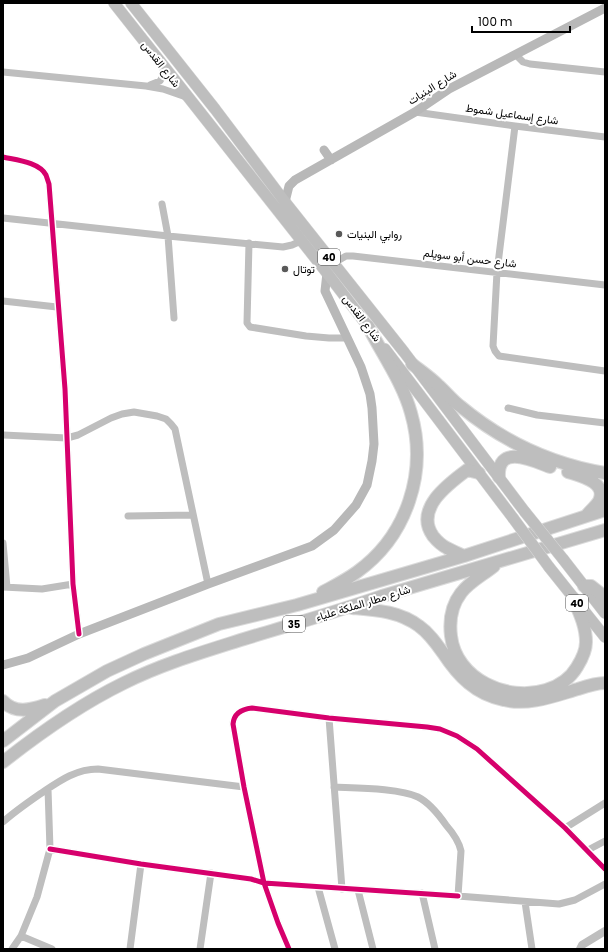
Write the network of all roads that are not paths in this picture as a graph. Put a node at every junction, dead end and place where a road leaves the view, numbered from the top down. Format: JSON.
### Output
{"nodes":[{"id":1,"x":114,"y":3,"type":"edge"},
{"id":2,"x":131,"y":3,"type":"edge"},
{"id":3,"x":605,"y":8,"type":"edge"},
{"id":4,"x":516,"y":55,"type":"junction"},
{"id":5,"x":164,"y":67,"type":"junction"},
{"id":6,"x":3,"y":72,"type":"edge"},
{"id":7,"x":605,"y":72,"type":"edge"},
{"id":8,"x":146,"y":86,"type":"junction"},
{"id":9,"x":187,"y":97,"type":"junction"},
{"id":10,"x":415,"y":112,"type":"junction"},
{"id":11,"x":515,"y":126,"type":"junction"},
{"id":12,"x":605,"y":137,"type":"edge"},
{"id":13,"x":324,"y":150,"type":"dead end"},
{"id":14,"x":3,"y":157,"type":"edge"},
{"id":15,"x":331,"y":160,"type":"junction"},
{"id":16,"x":285,"y":202,"type":"junction"},
{"id":17,"x":162,"y":204,"type":"dead end"},
{"id":18,"x":3,"y":218,"type":"edge"},
{"id":19,"x":51,"y":223,"type":"junction"},
{"id":20,"x":168,"y":236,"type":"junction"},
{"id":21,"x":301,"y":241,"type":"junction"},
{"id":22,"x":249,"y":243,"type":"junction"},
{"id":23,"x":334,"y":263,"type":"junction"},
{"id":24,"x":497,"y":272,"type":"junction"},
{"id":25,"x":327,"y":273,"type":"junction"},
{"id":26,"x":605,"y":285,"type":"edge"},
{"id":27,"x":3,"y":301,"type":"edge"},
{"id":28,"x":57,"y":307,"type":"junction"},
{"id":29,"x":174,"y":318,"type":"dead end"},
{"id":30,"x":368,"y":326,"type":"junction"},
{"id":31,"x":347,"y":338,"type":"junction"},
{"id":32,"x":412,"y":364,"type":"junction"},
{"id":33,"x":605,"y":371,"type":"edge"},
{"id":34,"x":508,"y":408,"type":"dead end"},
{"id":35,"x":605,"y":423,"type":"edge"},
{"id":36,"x":3,"y":435,"type":"edge"},
{"id":37,"x":67,"y":438,"type":"junction"},
{"id":38,"x":479,"y":473,"type":"junction"},
{"id":39,"x":605,"y":473,"type":"edge"},
{"id":40,"x":499,"y":477,"type":"junction"},
{"id":41,"x":605,"y":510,"type":"edge"},
{"id":42,"x":193,"y":515,"type":"junction"},
{"id":43,"x":128,"y":516,"type":"dead end"},
{"id":44,"x":586,"y":516,"type":"junction"},
{"id":45,"x":604,"y":531,"type":"edge"},
{"id":46,"x":3,"y":542,"type":"edge"},
{"id":47,"x":464,"y":556,"type":"junction"},
{"id":48,"x":498,"y":562,"type":"junction"},
{"id":49,"x":73,"y":584,"type":"junction"},
{"id":50,"x":208,"y":584,"type":"junction"},
{"id":51,"x":584,"y":586,"type":"junction"},
{"id":52,"x":5,"y":587,"type":"edge"},
{"id":53,"x":605,"y":597,"type":"edge"},
{"id":54,"x":573,"y":598,"type":"junction"},
{"id":55,"x":297,"y":605,"type":"junction"},
{"id":56,"x":349,"y":607,"type":"junction"},
{"id":57,"x":605,"y":613,"type":"edge"},
{"id":58,"x":79,"y":634,"type":"junction"},
{"id":59,"x":605,"y":638,"type":"edge"},
{"id":60,"x":3,"y":659,"type":"edge"},
{"id":61,"x":18,"y":661,"type":"junction"},
{"id":62,"x":3,"y":665,"type":"edge"},
{"id":63,"x":605,"y":683,"type":"edge"},
{"id":64,"x":3,"y":701,"type":"edge"},
{"id":65,"x":55,"y":701,"type":"junction"},
{"id":66,"x":329,"y":718,"type":"junction"},
{"id":67,"x":3,"y":741,"type":"edge"},
{"id":68,"x":3,"y":762,"type":"edge"},
{"id":69,"x":244,"y":787,"type":"junction"},
{"id":70,"x":334,"y":787,"type":"junction"},
{"id":71,"x":48,"y":789,"type":"junction"},
{"id":72,"x":605,"y":803,"type":"edge"},
{"id":73,"x":3,"y":822,"type":"edge"},
{"id":74,"x":565,"y":828,"type":"junction"},
{"id":75,"x":605,"y":841,"type":"edge"},
{"id":76,"x":50,"y":849,"type":"junction"},
{"id":77,"x":588,"y":850,"type":"junction"},
{"id":78,"x":141,"y":864,"type":"junction"},
{"id":79,"x":605,"y":869,"type":"edge"},
{"id":80,"x":211,"y":873,"type":"junction"},
{"id":81,"x":264,"y":883,"type":"junction"},
{"id":82,"x":605,"y":884,"type":"edge"},
{"id":83,"x":318,"y":887,"type":"junction"},
{"id":84,"x":342,"y":889,"type":"junction"},
{"id":85,"x":358,"y":890,"type":"junction"},
{"id":86,"x":422,"y":893,"type":"junction"},
{"id":87,"x":458,"y":896,"type":"junction"},
{"id":88,"x":525,"y":902,"type":"junction"},
{"id":89,"x":605,"y":931,"type":"edge"},
{"id":90,"x":21,"y":936,"type":"junction"},
{"id":91,"x":579,"y":948,"type":"edge"},
{"id":92,"x":12,"y":949,"type":"edge"},
{"id":93,"x":52,"y":949,"type":"edge"},
{"id":94,"x":130,"y":949,"type":"edge"},
{"id":95,"x":200,"y":949,"type":"edge"},
{"id":96,"x":289,"y":949,"type":"edge"},
{"id":97,"x":335,"y":949,"type":"edge"},
{"id":98,"x":373,"y":949,"type":"edge"},
{"id":99,"x":435,"y":949,"type":"edge"},
{"id":100,"x":532,"y":949,"type":"edge"}],
"edges":[{"from":1,"to":5,"type":"highway","name":"شارع القدس","number":"40"},
{"from":2,"to":16,"type":"highway","name":"شارع القدس","number":"40"},
{"from":3,"to":4,"type":"main road","name":"شارع البنيات"},
{"from":4,"to":7,"type":"street"},
{"from":4,"to":10,"type":"main road","name":"شارع البنيات"},
{"from":5,"to":8,"type":"street"},
{"from":5,"to":9,"type":"highway","name":"شارع القدس","number":"40"},
{"from":6,"to":8,"type":"street"},
{"from":8,"to":9,"type":"street"},
{"from":9,"to":21,"type":"highway","name":"شارع القدس","number":"40"},
{"from":10,"to":11,"type":"street","name":"شارع إسماعيل شموط"},
{"from":10,"to":15,"type":"main road","name":"شارع البنيات"},
{"from":11,"to":12,"type":"street","name":"شارع إسماعيل شموط"},
{"from":11,"to":24,"type":"street"},
{"from":13,"to":15,"type":"main road"},
{"from":14,"to":19,"type":"street"},
{"from":15,"to":16,"type":"main road","name":"شارع البنيات"},
{"from":16,"to":23,"type":"highway","name":"شارع القدس","number":"40"},
{"from":17,"to":20,"type":"street"},
{"from":18,"to":19,"type":"street"},
{"from":19,"to":20,"type":"street"},
{"from":19,"to":28,"type":"street"},
{"from":20,"to":22,"type":"street"},
{"from":20,"to":29,"type":"street"},
{"from":21,"to":22,"type":"street"},
{"from":21,"to":25,"type":"highway","name":"شارع القدس","number":"40"},
{"from":22,"to":31,"type":"street"},
{"from":23,"to":24,"type":"street","name":"شارع حسن أبو سويلم"},
{"from":23,"to":32,"type":"highway","name":"شارع القدس","number":"40"},
{"from":24,"to":26,"type":"street","name":"شارع حسن أبو سويلم"},
{"from":24,"to":33,"type":"street"},
{"from":25,"to":30,"type":"highway","name":"شارع القدس","number":"40"},
{"from":25,"to":31,"type":"main road"},
{"from":27,"to":28,"type":"street"},
{"from":28,"to":37,"type":"street"},
{"from":30,"to":38,"type":"highway","name":"شارع القدس","number":"40"},
{"from":30,"to":55,"type":"highway"},
{"from":31,"to":50,"type":"main road"},
{"from":32,"to":39,"type":"highway"},
{"from":32,"to":40,"type":"highway","name":"شارع القدس","number":"40"},
{"from":34,"to":35,"type":"street"},
{"from":36,"to":37,"type":"street"},
{"from":37,"to":42,"type":"street"},
{"from":37,"to":49,"type":"street"},
{"from":38,"to":47,"type":"highway"},
{"from":38,"to":54,"type":"highway","name":"شارع القدس","number":"40","bridge":true},
{"from":40,"to":44,"type":"highway"},
{"from":40,"to":51,"type":"highway","name":"شارع القدس","number":"40","bridge":true},
{"from":41,"to":44,"type":"highway","name":"شارع مطار الملكة علياء","number":"35"},
{"from":42,"to":43,"type":"street"},
{"from":42,"to":50,"type":"street"},
{"from":44,"to":47,"type":"highway","name":"شارع مطار الملكة علياء","number":"35"},
{"from":45,"to":48,"type":"highway","name":"شارع مطار الملكة علياء","number":"35"},
{"from":46,"to":52,"type":"street"},
{"from":47,"to":55,"type":"highway","name":"شارع مطار الملكة علياء","number":"35"},
{"from":48,"to":54,"type":"highway"},
{"from":48,"to":56,"type":"highway","name":"شارع مطار الملكة علياء","number":"35"},
{"from":49,"to":52,"type":"street"},
{"from":49,"to":58,"type":"street"},
{"from":50,"to":58,"type":"main road"},
{"from":51,"to":53,"type":"highway"},
{"from":51,"to":57,"type":"highway","name":"شارع القدس","number":"40"},
{"from":54,"to":59,"type":"highway","name":"شارع القدس","number":"40"},
{"from":55,"to":65,"type":"highway","name":"شارع مطار الملكة علياء","number":"35"},
{"from":56,"to":63,"type":"highway"},
{"from":56,"to":68,"type":"highway","name":"شارع مطار الملكة علياء","number":"35"},
{"from":58,"to":61,"type":"main road"},
{"from":60,"to":61,"type":"main road"},
{"from":61,"to":62,"type":"main road"},
{"from":64,"to":65,"type":"highway"},
{"from":65,"to":67,"type":"highway","name":"شارع مطار الملكة علياء","number":"35"},
{"from":66,"to":69,"type":"street"},
{"from":66,"to":70,"type":"street"},
{"from":66,"to":74,"type":"street"},
{"from":69,"to":71,"type":"street"},
{"from":69,"to":81,"type":"street"},
{"from":70,"to":84,"type":"street"},
{"from":70,"to":87,"type":"street"},
{"from":71,"to":73,"type":"street"},
{"from":71,"to":76,"type":"street"},
{"from":72,"to":74,"type":"street"},
{"from":74,"to":77,"type":"street"},
{"from":75,"to":77,"type":"street"},
{"from":76,"to":78,"type":"street"},
{"from":76,"to":90,"type":"street"},
{"from":77,"to":79,"type":"street"},
{"from":78,"to":80,"type":"street"},
{"from":78,"to":94,"type":"street"},
{"from":80,"to":81,"type":"street"},
{"from":80,"to":95,"type":"street"},
{"from":81,"to":83,"type":"street"},
{"from":81,"to":96,"type":"street"},
{"from":82,"to":88,"type":"street"},
{"from":83,"to":84,"type":"street"},
{"from":83,"to":97,"type":"street"},
{"from":84,"to":85,"type":"street"},
{"from":85,"to":86,"type":"street"},
{"from":85,"to":98,"type":"street"},
{"from":86,"to":87,"type":"street"},
{"from":86,"to":99,"type":"street"},
{"from":87,"to":88,"type":"street"},
{"from":88,"to":100,"type":"street"},
{"from":89,"to":91,"type":"street"},
{"from":90,"to":92,"type":"street"},
{"from":90,"to":93,"type":"street"}]}
